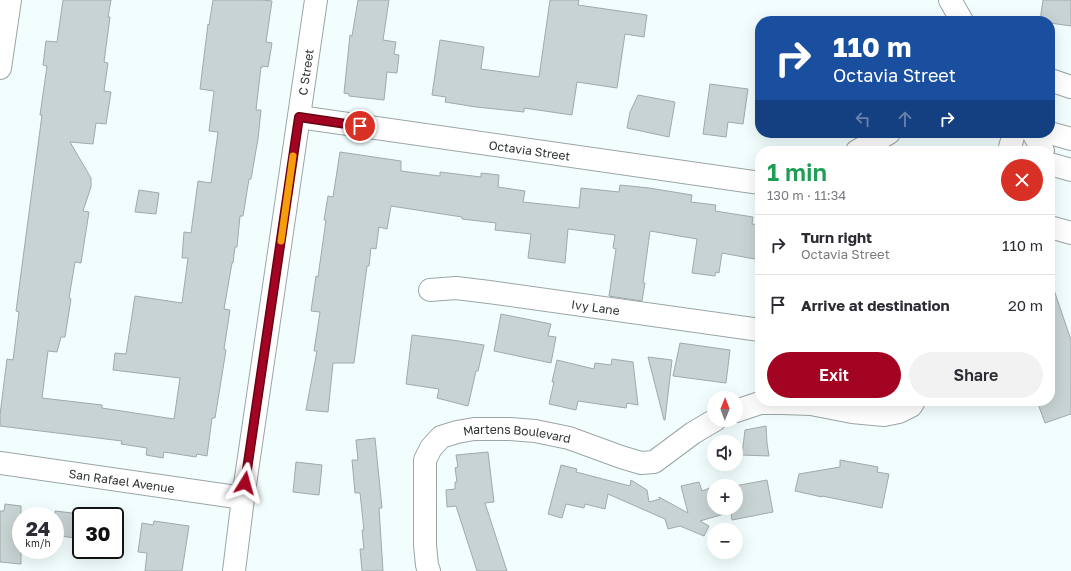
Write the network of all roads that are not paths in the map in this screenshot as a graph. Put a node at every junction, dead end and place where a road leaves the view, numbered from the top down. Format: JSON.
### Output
{"nodes":[{"id":1,"x":10,"y":0,"type":"edge"},
{"id":2,"x":316,"y":0,"type":"edge"},
{"id":3,"x":950,"y":0,"type":"edge"},
{"id":4,"x":959,"y":16,"type":"edge"},
{"id":5,"x":0,"y":68,"type":"edge"},
{"id":6,"x":1055,"y":81,"type":"edge"},
{"id":7,"x":1071,"y":86,"type":"edge"},
{"id":8,"x":299,"y":117,"type":"junction"},
{"id":9,"x":1055,"y":134,"type":"edge"},
{"id":10,"x":1071,"y":139,"type":"edge"},
{"id":11,"x":884,"y":140,"type":"edge"},
{"id":12,"x":869,"y":146,"type":"edge"},
{"id":13,"x":1055,"y":165,"type":"edge"},
{"id":14,"x":1071,"y":170,"type":"edge"},
{"id":15,"x":755,"y":182,"type":"edge"},
{"id":16,"x":1055,"y":228,"type":"edge"},
{"id":17,"x":1071,"y":233,"type":"edge"},
{"id":18,"x":430,"y":290,"type":"dead end"},
{"id":19,"x":755,"y":329,"type":"edge"},
{"id":20,"x":755,"y":405,"type":"edge"},
{"id":21,"x":821,"y":406,"type":"edge"},
{"id":22,"x":911,"y":406,"type":"edge"},
{"id":23,"x":743,"y":409,"type":"edge"},
{"id":24,"x":707,"y":425,"type":"edge"},
{"id":25,"x":0,"y":463,"type":"edge"},
{"id":26,"x":243,"y":498,"type":"junction"},
{"id":27,"x":234,"y":571,"type":"edge"},
{"id":28,"x":429,"y":571,"type":"edge"}],
"edges":[{"from":1,"to":5,"type":"street"},
{"from":2,"to":8,"type":"street","name":"C Street"},
{"from":3,"to":4,"type":"street"},
{"from":6,"to":7,"type":"street"},
{"from":8,"to":15,"type":"street","name":"Octavia Street"},
{"from":8,"to":26,"type":"street","name":"C Street"},
{"from":9,"to":10,"type":"street"},
{"from":11,"to":12,"type":"street"},
{"from":13,"to":14,"type":"street"},
{"from":16,"to":17,"type":"street"},
{"from":18,"to":19,"type":"street","name":"Ivy Lane"},
{"from":20,"to":23,"type":"street"},
{"from":21,"to":22,"type":"street"},
{"from":24,"to":28,"type":"street","name":"Martens Boulevard"},
{"from":25,"to":26,"type":"street","name":"San Rafael Avenue"},
{"from":26,"to":27,"type":"street","name":"C Street"}]}
